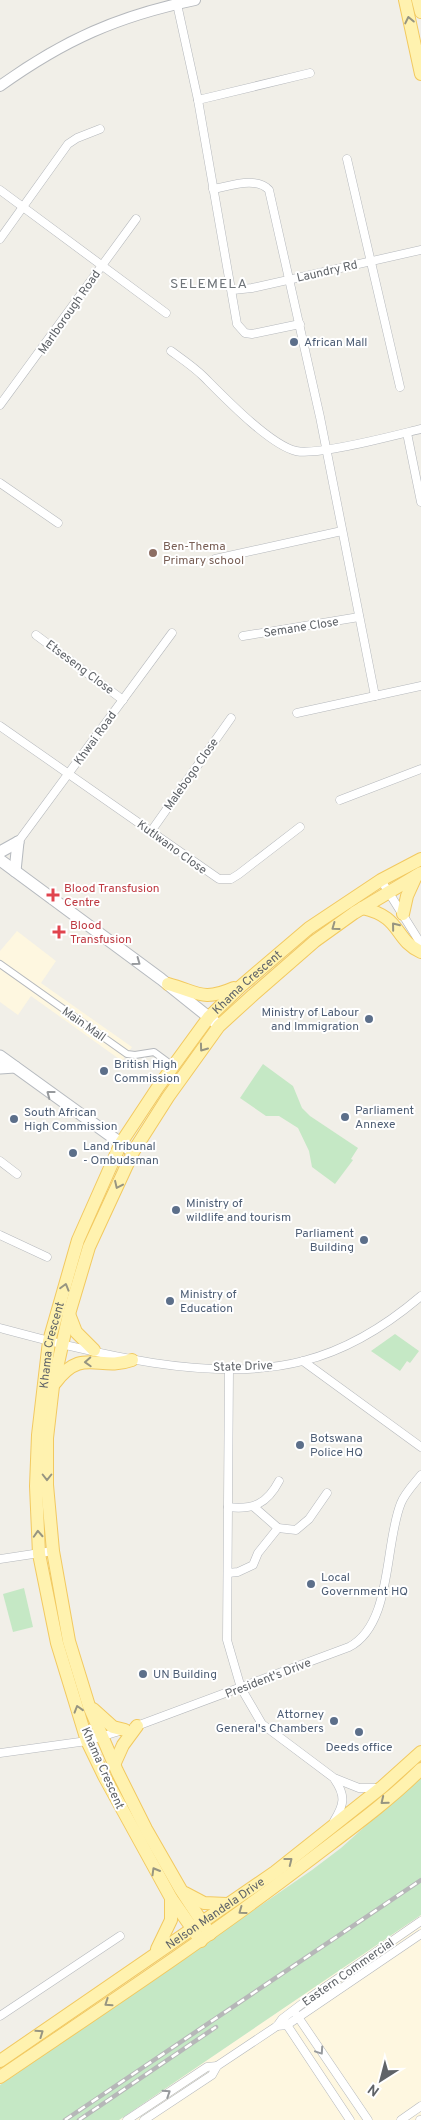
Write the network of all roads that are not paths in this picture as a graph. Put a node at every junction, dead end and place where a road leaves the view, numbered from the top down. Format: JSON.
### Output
{"nodes":[{"id":1,"x":195,"y":0,"type":"edge"},
{"id":2,"x":405,"y":0,"type":"edge"},
{"id":3,"x":418,"y":0,"type":"edge"},
{"id":4,"x":177,"y":4,"type":"junction"},
{"id":5,"x":421,"y":12,"type":"edge"},
{"id":6,"x":310,"y":72,"type":"dead end"},
{"id":7,"x":421,"y":74,"type":"edge"},
{"id":8,"x":0,"y":86,"type":"edge"},
{"id":9,"x":198,"y":100,"type":"junction"},
{"id":10,"x":100,"y":129,"type":"dead end"},
{"id":11,"x":347,"y":159,"type":"dead end"},
{"id":12,"x":214,"y":189,"type":"junction"},
{"id":13,"x":0,"y":190,"type":"edge"},
{"id":14,"x":23,"y":207,"type":"junction"},
{"id":15,"x":136,"y":219,"type":"dead end"},
{"id":16,"x":0,"y":239,"type":"edge"},
{"id":17,"x":421,"y":250,"type":"edge"},
{"id":18,"x":371,"y":260,"type":"junction"},
{"id":19,"x":102,"y":265,"type":"junction"},
{"id":20,"x":290,"y":279,"type":"junction"},
{"id":21,"x":233,"y":290,"type":"junction"},
{"id":22,"x":166,"y":313,"type":"dead end"},
{"id":23,"x":300,"y":324,"type":"junction"},
{"id":24,"x":171,"y":351,"type":"dead end"},
{"id":25,"x":400,"y":387,"type":"dead end"},
{"id":26,"x":0,"y":405,"type":"edge"},
{"id":27,"x":421,"y":429,"type":"edge"},
{"id":28,"x":407,"y":433,"type":"junction"},
{"id":29,"x":326,"y":449,"type":"junction"},
{"id":30,"x":0,"y":483,"type":"edge"},
{"id":31,"x":421,"y":502,"type":"edge"},
{"id":32,"x":58,"y":523,"type":"dead end"},
{"id":33,"x":342,"y":531,"type":"junction"},
{"id":34,"x":216,"y":559,"type":"dead end"},
{"id":35,"x":359,"y":617,"type":"junction"},
{"id":36,"x":172,"y":633,"type":"dead end"},
{"id":37,"x":36,"y":635,"type":"dead end"},
{"id":38,"x":243,"y":636,"type":"dead end"},
{"id":39,"x":421,"y":686,"type":"edge"},
{"id":40,"x":375,"y":696,"type":"junction"},
{"id":41,"x":123,"y":700,"type":"junction"},
{"id":42,"x":297,"y":713,"type":"dead end"},
{"id":43,"x":231,"y":718,"type":"dead end"},
{"id":44,"x":0,"y":726,"type":"edge"},
{"id":45,"x":421,"y":769,"type":"edge"},
{"id":46,"x":68,"y":775,"type":"junction"},
{"id":47,"x":340,"y":800,"type":"dead end"},
{"id":48,"x":300,"y":827,"type":"dead end"},
{"id":49,"x":152,"y":830,"type":"junction"},
{"id":50,"x":18,"y":842,"type":"junction"},
{"id":51,"x":0,"y":852,"type":"edge"},
{"id":52,"x":421,"y":859,"type":"edge"},
{"id":53,"x":0,"y":860,"type":"edge"},
{"id":54,"x":15,"y":871,"type":"junction"},
{"id":55,"x":418,"y":874,"type":"edge"},
{"id":56,"x":381,"y":880,"type":"junction"},
{"id":57,"x":389,"y":892,"type":"junction"},
{"id":58,"x":362,"y":908,"type":"junction"},
{"id":59,"x":403,"y":914,"type":"junction"},
{"id":60,"x":421,"y":944,"type":"edge"},
{"id":61,"x":421,"y":952,"type":"edge"},
{"id":62,"x":0,"y":964,"type":"edge"},
{"id":63,"x":168,"y":984,"type":"junction"},
{"id":64,"x":241,"y":986,"type":"junction"},
{"id":65,"x":209,"y":1017,"type":"junction"},
{"id":66,"x":219,"y":1026,"type":"junction"},
{"id":67,"x":0,"y":1056,"type":"edge"},
{"id":68,"x":15,"y":1066,"type":"junction"},
{"id":69,"x":173,"y":1066,"type":"junction"},
{"id":70,"x":0,"y":1068,"type":"edge"},
{"id":71,"x":121,"y":1143,"type":"junction"},
{"id":72,"x":133,"y":1152,"type":"junction"},
{"id":73,"x":0,"y":1162,"type":"edge"},
{"id":74,"x":17,"y":1174,"type":"dead end"},
{"id":75,"x":0,"y":1235,"type":"edge"},
{"id":76,"x":47,"y":1257,"type":"dead end"},
{"id":77,"x":421,"y":1296,"type":"edge"},
{"id":78,"x":69,"y":1314,"type":"junction"},
{"id":79,"x":0,"y":1328,"type":"edge"},
{"id":80,"x":56,"y":1343,"type":"junction"},
{"id":81,"x":94,"y":1350,"type":"junction"},
{"id":82,"x":132,"y":1360,"type":"junction"},
{"id":83,"x":303,"y":1361,"type":"junction"},
{"id":84,"x":229,"y":1369,"type":"junction"},
{"id":85,"x":53,"y":1386,"type":"junction"},
{"id":86,"x":421,"y":1446,"type":"edge"},
{"id":87,"x":421,"y":1475,"type":"edge"},
{"id":88,"x":279,"y":1481,"type":"dead end"},
{"id":89,"x":328,"y":1493,"type":"dead end"},
{"id":90,"x":228,"y":1507,"type":"junction"},
{"id":91,"x":254,"y":1507,"type":"junction"},
{"id":92,"x":278,"y":1528,"type":"junction"},
{"id":93,"x":53,"y":1552,"type":"junction"},
{"id":94,"x":39,"y":1554,"type":"junction"},
{"id":95,"x":0,"y":1559,"type":"edge"},
{"id":96,"x":228,"y":1573,"type":"junction"},
{"id":97,"x":241,"y":1688,"type":"junction"},
{"id":98,"x":90,"y":1706,"type":"junction"},
{"id":99,"x":131,"y":1728,"type":"junction"},
{"id":100,"x":102,"y":1738,"type":"junction"},
{"id":101,"x":88,"y":1741,"type":"junction"},
{"id":102,"x":421,"y":1752,"type":"edge"},
{"id":103,"x":0,"y":1754,"type":"edge"},
{"id":104,"x":114,"y":1765,"type":"junction"},
{"id":105,"x":421,"y":1769,"type":"edge"},
{"id":106,"x":334,"y":1778,"type":"junction"},
{"id":107,"x":382,"y":1787,"type":"junction"},
{"id":108,"x":328,"y":1831,"type":"junction"},
{"id":109,"x":176,"y":1894,"type":"junction"},
{"id":110,"x":227,"y":1904,"type":"junction"},
{"id":111,"x":421,"y":1921,"type":"edge"},
{"id":112,"x":196,"y":1925,"type":"junction"},
{"id":113,"x":421,"y":1934,"type":"edge"},
{"id":114,"x":120,"y":1936,"type":"dead end"},
{"id":115,"x":205,"y":1938,"type":"junction"},
{"id":116,"x":155,"y":1953,"type":"junction"},
{"id":117,"x":294,"y":2010,"type":"junction"},
{"id":118,"x":0,"y":2016,"type":"edge"},
{"id":119,"x":298,"y":2018,"type":"junction"},
{"id":120,"x":285,"y":2022,"type":"junction"},
{"id":121,"x":0,"y":2061,"type":"edge"},
{"id":122,"x":217,"y":2066,"type":"junction"},
{"id":123,"x":0,"y":2077,"type":"edge"},
{"id":124,"x":421,"y":2106,"type":"edge"},
{"id":125,"x":127,"y":2120,"type":"edge"},
{"id":126,"x":144,"y":2120,"type":"edge"},
{"id":127,"x":350,"y":2120,"type":"edge"},
{"id":128,"x":368,"y":2120,"type":"edge"},
{"id":129,"x":401,"y":2120,"type":"edge"}],
"edges":[{"from":1,"to":4,"type":"street"},
{"from":7,"to":2,"type":"main road","one_way":true},
{"from":3,"to":5,"type":"main road"},
{"from":4,"to":8,"type":"street"},
{"from":4,"to":9,"type":"street"},
{"from":6,"to":9,"type":"street"},
{"from":9,"to":12,"type":"street"},
{"from":10,"to":14,"type":"street"},
{"from":11,"to":18,"type":"street"},
{"from":12,"to":20,"type":"street"},
{"from":12,"to":21,"type":"street"},
{"from":13,"to":14,"type":"street"},
{"from":14,"to":16,"type":"street"},
{"from":14,"to":19,"type":"street"},
{"from":15,"to":19,"type":"street","name":"Marlborough Road"},
{"from":17,"to":18,"type":"street","name":"Laundry Rd"},
{"from":18,"to":20,"type":"street","name":"Laundry Rd"},
{"from":18,"to":25,"type":"street"},
{"from":19,"to":22,"type":"street"},
{"from":19,"to":26,"type":"street","name":"Marlborough Road"},
{"from":20,"to":21,"type":"street","name":"Laundry Rd"},
{"from":20,"to":23,"type":"street"},
{"from":21,"to":23,"type":"street"},
{"from":23,"to":29,"type":"street"},
{"from":24,"to":29,"type":"street"},
{"from":27,"to":28,"type":"street"},
{"from":28,"to":29,"type":"street"},
{"from":28,"to":31,"type":"street"},
{"from":29,"to":33,"type":"street"},
{"from":30,"to":32,"type":"street"},
{"from":33,"to":34,"type":"street"},
{"from":33,"to":35,"type":"street"},
{"from":35,"to":38,"type":"street","name":"Semane Close"},
{"from":35,"to":40,"type":"street"},
{"from":36,"to":41,"type":"street","name":"Khwai Road"},
{"from":37,"to":41,"type":"street","name":"Etseseng Close"},
{"from":39,"to":40,"type":"street"},
{"from":40,"to":42,"type":"street"},
{"from":41,"to":46,"type":"street","name":"Khwai Road"},
{"from":43,"to":49,"type":"street","name":"Malebogo Close"},
{"from":44,"to":46,"type":"street","name":"Kutlwano Close"},
{"from":45,"to":47,"type":"street"},
{"from":46,"to":49,"type":"street","name":"Kutlwano Close"},
{"from":46,"to":50,"type":"street","name":"Khwai Road"},
{"from":48,"to":49,"type":"street","name":"Kutlwano Close"},
{"from":50,"to":51,"type":"main road"},
{"from":50,"to":54,"type":"main road"},
{"from":52,"to":56,"type":"main road","name":"Khama Crescent"},
{"from":53,"to":54,"type":"main road"},
{"from":54,"to":63,"type":"main road","one_way":true},
{"from":55,"to":57,"type":"main road","name":"Khama Crescent"},
{"from":55,"to":59,"type":"main road"},
{"from":56,"to":57,"type":"street"},
{"from":56,"to":64,"type":"main road","name":"Khama Crescent"},
{"from":57,"to":58,"type":"main road","name":"Khama Crescent"},
{"from":57,"to":59,"type":"street"},
{"from":61,"to":58,"type":"main road","one_way":true},
{"from":58,"to":66,"type":"main road","name":"Khama Crescent","one_way":true},
{"from":59,"to":60,"type":"street"},
{"from":62,"to":69,"type":"street","name":"Main Mall"},
{"from":63,"to":64,"type":"main road"},
{"from":63,"to":65,"type":"main road"},
{"from":64,"to":65,"type":"main road","name":"Khama Crescent"},
{"from":65,"to":66,"type":"main road"},
{"from":65,"to":69,"type":"main road","name":"Khama Crescent"},
{"from":66,"to":72,"type":"main road","name":"Khama Crescent","one_way":true},
{"from":67,"to":68,"type":"main road"},
{"from":68,"to":70,"type":"main road"},
{"from":71,"to":68,"type":"main road","one_way":true},
{"from":69,"to":71,"type":"main road","name":"Khama Crescent"},
{"from":71,"to":72,"type":"main road"},
{"from":80,"to":71,"type":"main road","name":"Khama Crescent","one_way":true},
{"from":72,"to":78,"type":"main road","name":"Khama Crescent","one_way":true},
{"from":73,"to":74,"type":"street"},
{"from":75,"to":76,"type":"street"},
{"from":77,"to":83,"type":"street","name":"State Drive"},
{"from":78,"to":80,"type":"main road","name":"Khama Crescent"},
{"from":78,"to":81,"type":"main road"},
{"from":79,"to":80,"type":"street","name":"State Drive"},
{"from":80,"to":81,"type":"street","name":"State Drive"},
{"from":80,"to":85,"type":"main road","name":"Khama Crescent"},
{"from":94,"to":80,"type":"main road","name":"Khama Crescent","one_way":true},
{"from":81,"to":82,"type":"street","name":"State Drive"},
{"from":82,"to":84,"type":"street","name":"State Drive"},
{"from":82,"to":85,"type":"main road","one_way":true},
{"from":83,"to":84,"type":"street","name":"State Drive"},
{"from":83,"to":86,"type":"street"},
{"from":84,"to":90,"type":"street"},
{"from":85,"to":93,"type":"main road","name":"Khama Crescent","one_way":true},
{"from":87,"to":97,"type":"street","name":"President's Drive"},
{"from":88,"to":91,"type":"street"},
{"from":89,"to":92,"type":"street"},
{"from":90,"to":91,"type":"street"},
{"from":90,"to":96,"type":"street"},
{"from":91,"to":92,"type":"street"},
{"from":92,"to":96,"type":"street"},
{"from":93,"to":94,"type":"street"},
{"from":93,"to":98,"type":"main road","name":"Khama Crescent"},
{"from":94,"to":95,"type":"street"},
{"from":101,"to":94,"type":"main road","name":"Khama Crescent","one_way":true},
{"from":96,"to":97,"type":"street"},
{"from":97,"to":99,"type":"street","name":"President's Drive"},
{"from":97,"to":106,"type":"street"},
{"from":98,"to":99,"type":"main road"},
{"from":98,"to":100,"type":"main road","name":"Khama Crescent"},
{"from":99,"to":100,"type":"street","name":"President's Drive"},
{"from":99,"to":104,"type":"main road"},
{"from":100,"to":101,"type":"street","name":"President's Drive"},
{"from":100,"to":104,"type":"main road","name":"Khama Crescent"},
{"from":101,"to":103,"type":"street","name":"President's Drive"},
{"from":109,"to":101,"type":"main road","name":"Khama Crescent","one_way":true},
{"from":102,"to":107,"type":"main road","name":"Nelson Mandela Drive"},
{"from":104,"to":109,"type":"main road","name":"Khama Crescent"},
{"from":105,"to":115,"type":"main road","name":"Nelson Mandela Drive","one_way":true},
{"from":106,"to":107,"type":"street"},
{"from":106,"to":108,"type":"street"},
{"from":107,"to":108,"type":"main road","name":"Nelson Mandela Drive"},
{"from":110,"to":108,"type":"main road","name":"Nelson Mandela Drive","one_way":true},
{"from":109,"to":110,"type":"main road"},
{"from":109,"to":112,"type":"main road","name":"Khama Crescent"},
{"from":109,"to":116,"type":"main road"},
{"from":110,"to":112,"type":"main road","name":"Nelson Mandela Drive"},
{"from":111,"to":117,"type":"street","name":"Eastern Commercial"},
{"from":112,"to":115,"type":"main road","name":"Khama Crescent"},
{"from":112,"to":116,"type":"main road","name":"Nelson Mandela Drive"},
{"from":113,"to":119,"type":"street","name":"Eastern Commercial"},
{"from":114,"to":118,"type":"street"},
{"from":115,"to":123,"type":"main road","name":"Nelson Mandela Drive","one_way":true},
{"from":121,"to":116,"type":"main road","name":"Nelson Mandela Drive","one_way":true},
{"from":117,"to":119,"type":"street"},
{"from":117,"to":120,"type":"street","name":"Eastern Commercial"},
{"from":119,"to":120,"type":"street","name":"Eastern Commercial"},
{"from":119,"to":128,"type":"street","one_way":true},
{"from":120,"to":122,"type":"street","name":"Eastern Commercial"},
{"from":120,"to":127,"type":"street"},
{"from":125,"to":122,"type":"street","name":"Eastern Commercial","one_way":true},
{"from":122,"to":126,"type":"street","name":"Eastern Commercial"},
{"from":124,"to":129,"type":"street"}]}
